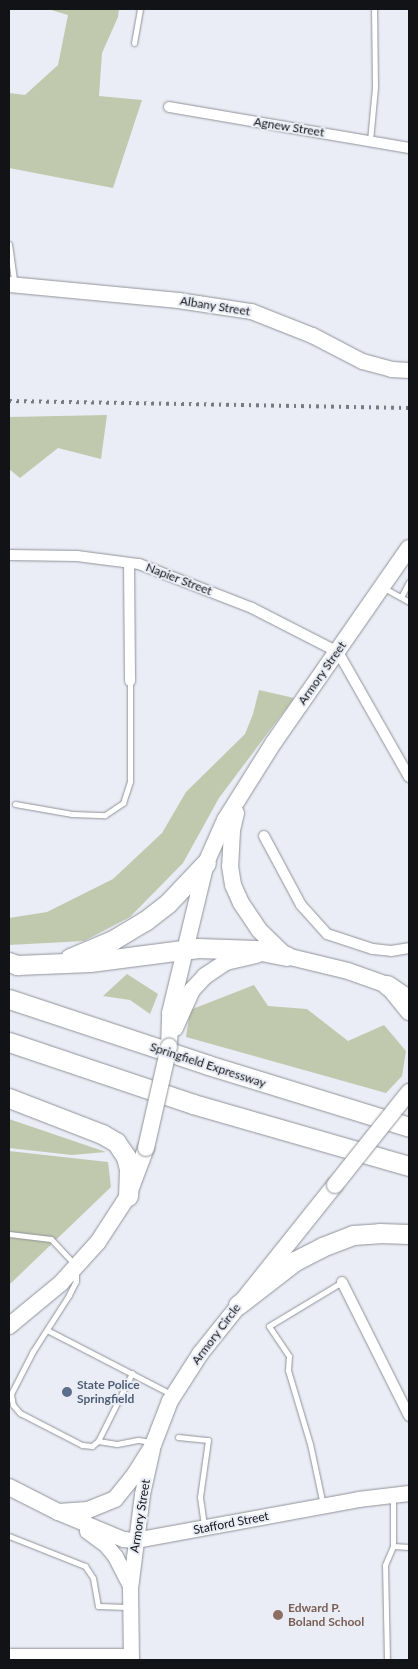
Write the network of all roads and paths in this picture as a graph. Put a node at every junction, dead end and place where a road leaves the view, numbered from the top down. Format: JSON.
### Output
{"nodes":[{"id":1,"x":140,"y":9,"type":"edge"},
{"id":2,"x":374,"y":9,"type":"edge"},
{"id":3,"x":134,"y":44,"type":"dead end"},
{"id":4,"x":169,"y":107,"type":"dead end"},
{"id":5,"x":370,"y":141,"type":"junction"},
{"id":6,"x":409,"y":148,"type":"edge"},
{"id":7,"x":9,"y":244,"type":"edge"},
{"id":8,"x":12,"y":284,"type":"edge"},
{"id":9,"x":409,"y":370,"type":"edge"},
{"id":10,"x":409,"y":548,"type":"edge"},
{"id":11,"x":9,"y":555,"type":"edge"},
{"id":12,"x":129,"y":563,"type":"junction"},
{"id":13,"x":409,"y":582,"type":"edge"},
{"id":14,"x":383,"y":587,"type":"junction"},
{"id":15,"x":401,"y":596,"type":"junction"},
{"id":16,"x":409,"y":602,"type":"edge"},
{"id":17,"x":338,"y":652,"type":"junction"},
{"id":18,"x":130,"y":681,"type":"joint"},
{"id":19,"x":409,"y":777,"type":"edge"},
{"id":20,"x":239,"y":801,"type":"junction"},
{"id":21,"x":15,"y":804,"type":"dead end"},
{"id":22,"x":264,"y":836,"type":"dead end"},
{"id":23,"x":206,"y":863,"type":"junction"},
{"id":24,"x":185,"y":948,"type":"junction"},
{"id":25,"x":409,"y":948,"type":"edge"},
{"id":26,"x":281,"y":955,"type":"junction"},
{"id":27,"x":9,"y":962,"type":"edge"},
{"id":28,"x":49,"y":964,"type":"junction"},
{"id":29,"x":396,"y":988,"type":"edge"},
{"id":30,"x":9,"y":999,"type":"edge"},
{"id":31,"x":409,"y":1000,"type":"edge"},
{"id":32,"x":409,"y":1012,"type":"edge"},
{"id":33,"x":174,"y":1020,"type":"junction"},
{"id":34,"x":9,"y":1042,"type":"edge"},
{"id":35,"x":409,"y":1092,"type":"edge"},
{"id":36,"x":9,"y":1098,"type":"edge"},
{"id":37,"x":409,"y":1127,"type":"edge"},
{"id":38,"x":409,"y":1166,"type":"edge"},
{"id":39,"x":128,"y":1196,"type":"junction"},
{"id":40,"x":9,"y":1234,"type":"edge"},
{"id":41,"x":409,"y":1234,"type":"edge"},
{"id":42,"x":77,"y":1268,"type":"junction"},
{"id":43,"x":342,"y":1282,"type":"joint"},
{"id":44,"x":238,"y":1305,"type":"junction"},
{"id":45,"x":9,"y":1326,"type":"edge"},
{"id":46,"x":47,"y":1330,"type":"junction"},
{"id":47,"x":132,"y":1373,"type":"junction"},
{"id":48,"x":10,"y":1393,"type":"edge"},
{"id":49,"x":174,"y":1395,"type":"junction"},
{"id":50,"x":409,"y":1416,"type":"edge"},
{"id":51,"x":178,"y":1437,"type":"dead end"},
{"id":52,"x":98,"y":1441,"type":"junction"},
{"id":53,"x":153,"y":1444,"type":"junction"},
{"id":54,"x":9,"y":1488,"type":"edge"},
{"id":55,"x":409,"y":1493,"type":"edge"},
{"id":56,"x":393,"y":1494,"type":"junction"},
{"id":57,"x":323,"y":1505,"type":"junction"},
{"id":58,"x":58,"y":1512,"type":"junction"},
{"id":59,"x":75,"y":1520,"type":"junction"},
{"id":60,"x":204,"y":1528,"type":"junction"},
{"id":61,"x":9,"y":1536,"type":"edge"},
{"id":62,"x":136,"y":1540,"type":"junction"},
{"id":63,"x":393,"y":1546,"type":"junction"},
{"id":64,"x":409,"y":1547,"type":"edge"},
{"id":65,"x":130,"y":1588,"type":"junction"},
{"id":66,"x":130,"y":1607,"type":"junction"},
{"id":67,"x":9,"y":1654,"type":"edge"},
{"id":68,"x":131,"y":1657,"type":"edge"},
{"id":69,"x":387,"y":1660,"type":"edge"}],
"edges":[{"from":1,"to":3,"type":"lane"},
{"from":2,"to":5,"type":"lane"},
{"from":4,"to":5,"type":"street","name":"Agnew Street"},
{"from":5,"to":6,"type":"street","name":"Agnew Street"},
{"from":7,"to":8,"type":"lane"},
{"from":8,"to":9,"type":"main road","name":"Albany Street"},
{"from":10,"to":14,"type":"main road","name":"Armory Street"},
{"from":11,"to":12,"type":"street","name":"Napier Street"},
{"from":12,"to":17,"type":"street","name":"Napier Street"},
{"from":12,"to":18,"type":"street"},
{"from":13,"to":15,"type":"lane"},
{"from":14,"to":15,"type":"lane"},
{"from":14,"to":17,"type":"main road","name":"Armory Street"},
{"from":15,"to":16,"type":"lane"},
{"from":17,"to":19,"type":"street"},
{"from":17,"to":20,"type":"main road","name":"Armory Street"},
{"from":18,"to":21,"type":"lane"},
{"from":20,"to":23,"type":"main road","name":"Armory Street"},
{"from":20,"to":26,"type":"main road","name":"Armory Street"},
{"from":22,"to":25,"type":"street"},
{"from":23,"to":24,"type":"main road","name":"Armory Street"},
{"from":23,"to":28,"type":"highway"},
{"from":24,"to":26,"type":"highway"},
{"from":24,"to":28,"type":"highway"},
{"from":24,"to":33,"type":"main road","name":"Armory Street"},
{"from":26,"to":29,"type":"main road"},
{"from":26,"to":33,"type":"main road"},
{"from":27,"to":28,"type":"highway"},
{"from":29,"to":31,"type":"highway"},
{"from":29,"to":32,"type":"main road"},
{"from":30,"to":37,"type":"highway","name":"Springfield Expressway"},
{"from":33,"to":39,"type":"main road","name":"Armory Street","bridge":true},
{"from":34,"to":38,"type":"highway"},
{"from":35,"to":44,"type":"main road","name":"Armory Circle","bridge":true},
{"from":36,"to":39,"type":"highway"},
{"from":39,"to":42,"type":"main road"},
{"from":40,"to":42,"type":"lane"},
{"from":41,"to":44,"type":"highway"},
{"from":42,"to":45,"type":"main road"},
{"from":42,"to":46,"type":"lane"},
{"from":43,"to":50,"type":"street"},
{"from":43,"to":57,"type":"lane"},
{"from":44,"to":49,"type":"main road","name":"Armory Circle"},
{"from":46,"to":47,"type":"lane"},
{"from":46,"to":48,"type":"lane"},
{"from":47,"to":49,"type":"lane"},
{"from":47,"to":52,"type":"lane"},
{"from":48,"to":52,"type":"lane"},
{"from":49,"to":53,"type":"main road","name":"Armory Circle"},
{"from":51,"to":60,"type":"lane"},
{"from":52,"to":53,"type":"lane"},
{"from":53,"to":58,"type":"main road","name":"Armory Circle"},
{"from":53,"to":62,"type":"main road","name":"Armory Street"},
{"from":54,"to":58,"type":"main road","name":"Armory Circle"},
{"from":55,"to":56,"type":"main road","name":"Stafford Street"},
{"from":56,"to":57,"type":"main road","name":"Stafford Street"},
{"from":56,"to":63,"type":"lane"},
{"from":57,"to":60,"type":"main road","name":"Stafford Street"},
{"from":58,"to":59,"type":"main road","name":"Stafford Street"},
{"from":59,"to":62,"type":"main road","name":"Stafford Street"},
{"from":59,"to":65,"type":"main road","name":"Armory Street"},
{"from":60,"to":62,"type":"main road","name":"Stafford Street"},
{"from":61,"to":66,"type":"lane"},
{"from":62,"to":65,"type":"main road","name":"Armory Street"},
{"from":63,"to":64,"type":"lane"},
{"from":63,"to":69,"type":"lane"},
{"from":65,"to":66,"type":"main road","name":"Armory Street"},
{"from":66,"to":68,"type":"main road","name":"Armory Street"},
{"from":67,"to":68,"type":"street"}]}
